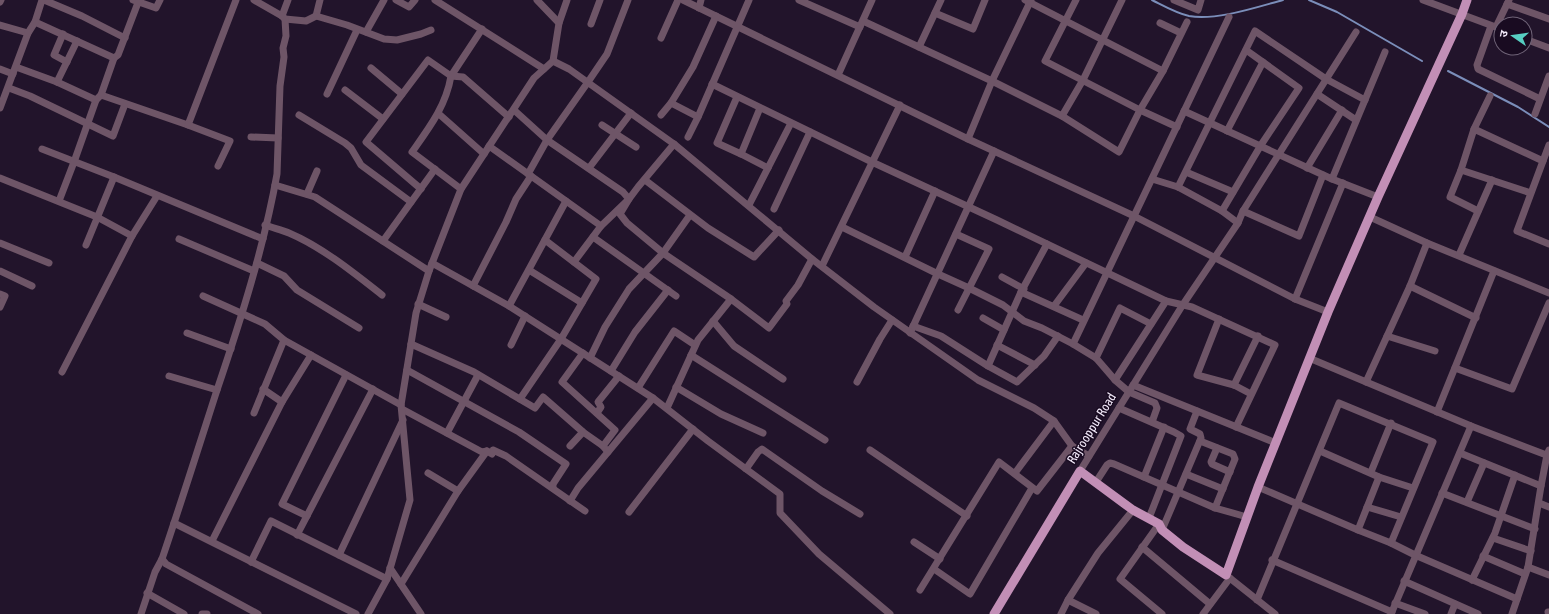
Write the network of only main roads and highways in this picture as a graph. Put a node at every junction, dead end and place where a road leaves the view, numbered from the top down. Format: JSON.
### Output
{"nodes":[{"id":1,"x":1467,"y":0,"type":"edge"},
{"id":2,"x":994,"y":614,"type":"edge"}],
"edges":[{"from":1,"to":2,"type":"main road","name":"Rajrooppur Road"}]}
